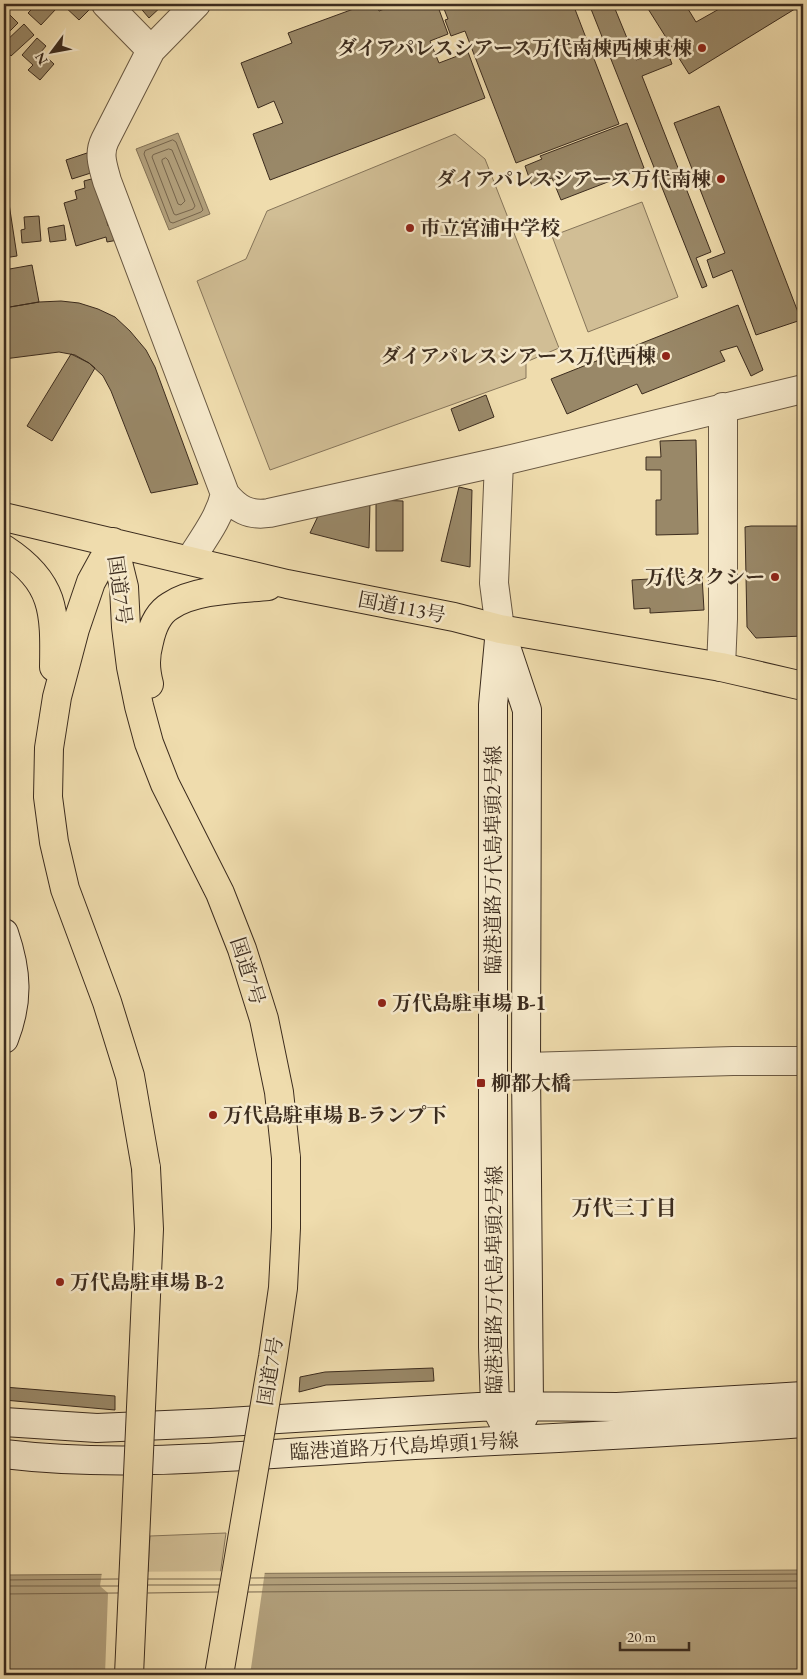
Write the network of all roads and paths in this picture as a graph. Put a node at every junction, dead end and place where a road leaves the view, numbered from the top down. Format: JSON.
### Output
{"nodes":[{"id":1,"x":106,"y":4,"type":"edge"},
{"id":2,"x":196,"y":4,"type":"edge"},
{"id":3,"x":151,"y":50,"type":"junction"},
{"id":4,"x":803,"y":389,"type":"edge"},
{"id":5,"x":723,"y":407,"type":"junction"},
{"id":6,"x":499,"y":462,"type":"junction"},
{"id":7,"x":226,"y":494,"type":"junction"},
{"id":8,"x":4,"y":517,"type":"edge"},
{"id":9,"x":113,"y":542,"type":"junction"},
{"id":10,"x":4,"y":549,"type":"edge"},
{"id":11,"x":190,"y":560,"type":"junction"},
{"id":12,"x":287,"y":584,"type":"junction"},
{"id":13,"x":500,"y":629,"type":"junction"},
{"id":14,"x":721,"y":667,"type":"junction"},
{"id":15,"x":803,"y":686,"type":"edge"},
{"id":16,"x":149,"y":743,"type":"junction"},
{"id":17,"x":49,"y":748,"type":"junction"},
{"id":18,"x":4,"y":933,"type":"edge"},
{"id":19,"x":4,"y":1039,"type":"edge"},
{"id":20,"x":803,"y":1062,"type":"edge"},
{"id":21,"x":526,"y":1067,"type":"junction"},
{"id":22,"x":803,"y":1396,"type":"edge"},
{"id":23,"x":495,"y":1406,"type":"junction"},
{"id":24,"x":529,"y":1406,"type":"junction"},
{"id":25,"x":4,"y":1422,"type":"edge"},
{"id":26,"x":803,"y":1423,"type":"edge"},
{"id":27,"x":512,"y":1439,"type":"junction"},
{"id":28,"x":4,"y":1454,"type":"edge"},
{"id":29,"x":129,"y":1675,"type":"edge"},
{"id":30,"x":219,"y":1675,"type":"edge"}],
"edges":[{"from":1,"to":3,"type":"street"},
{"from":2,"to":3,"type":"street"},
{"from":3,"to":7,"type":"street"},
{"from":4,"to":5,"type":"street"},
{"from":5,"to":6,"type":"street"},
{"from":5,"to":14,"type":"street"},
{"from":6,"to":7,"type":"street"},
{"from":6,"to":13,"type":"street"},
{"from":7,"to":11,"type":"street"},
{"from":8,"to":9,"type":"highway","name":"国道113号"},
{"from":9,"to":11,"type":"highway","name":"国道113号"},
{"from":9,"to":16,"type":"highway","name":"国道7号"},
{"from":9,"to":17,"type":"highway","name":"国道7号"},
{"from":10,"to":17,"type":"highway"},
{"from":11,"to":12,"type":"highway","name":"国道113号"},
{"from":12,"to":13,"type":"highway","name":"国道113号"},
{"from":12,"to":16,"type":"highway"},
{"from":13,"to":14,"type":"highway","name":"国道113号"},
{"from":13,"to":21,"type":"street","name":"臨港道路万代島埠頭2号線"},
{"from":13,"to":23,"type":"street","name":"臨港道路万代島埠頭2号線"},
{"from":14,"to":15,"type":"highway","name":"国道113号"},
{"from":16,"to":30,"type":"highway","name":"国道7号","bridge":true},
{"from":17,"to":29,"type":"highway","name":"国道7号","bridge":true},
{"from":18,"to":19,"type":"street"},
{"from":20,"to":21,"type":"street"},
{"from":21,"to":24,"type":"street","name":"臨港道路万代島埠頭2号線"},
{"from":22,"to":24,"type":"street","name":"臨港道路万代島埠頭1号線"},
{"from":23,"to":24,"type":"street","name":"臨港道路万代島埠頭1号線"},
{"from":23,"to":25,"type":"street","name":"臨港道路万代島埠頭1号線"},
{"from":23,"to":27,"type":"street","name":"臨港道路万代島埠頭2号線"},
{"from":24,"to":27,"type":"street","name":"臨港道路万代島埠頭2号線"},
{"from":26,"to":27,"type":"street","name":"臨港道路万代島埠頭1号線"},
{"from":27,"to":28,"type":"street","name":"臨港道路万代島埠頭1号線"}]}
